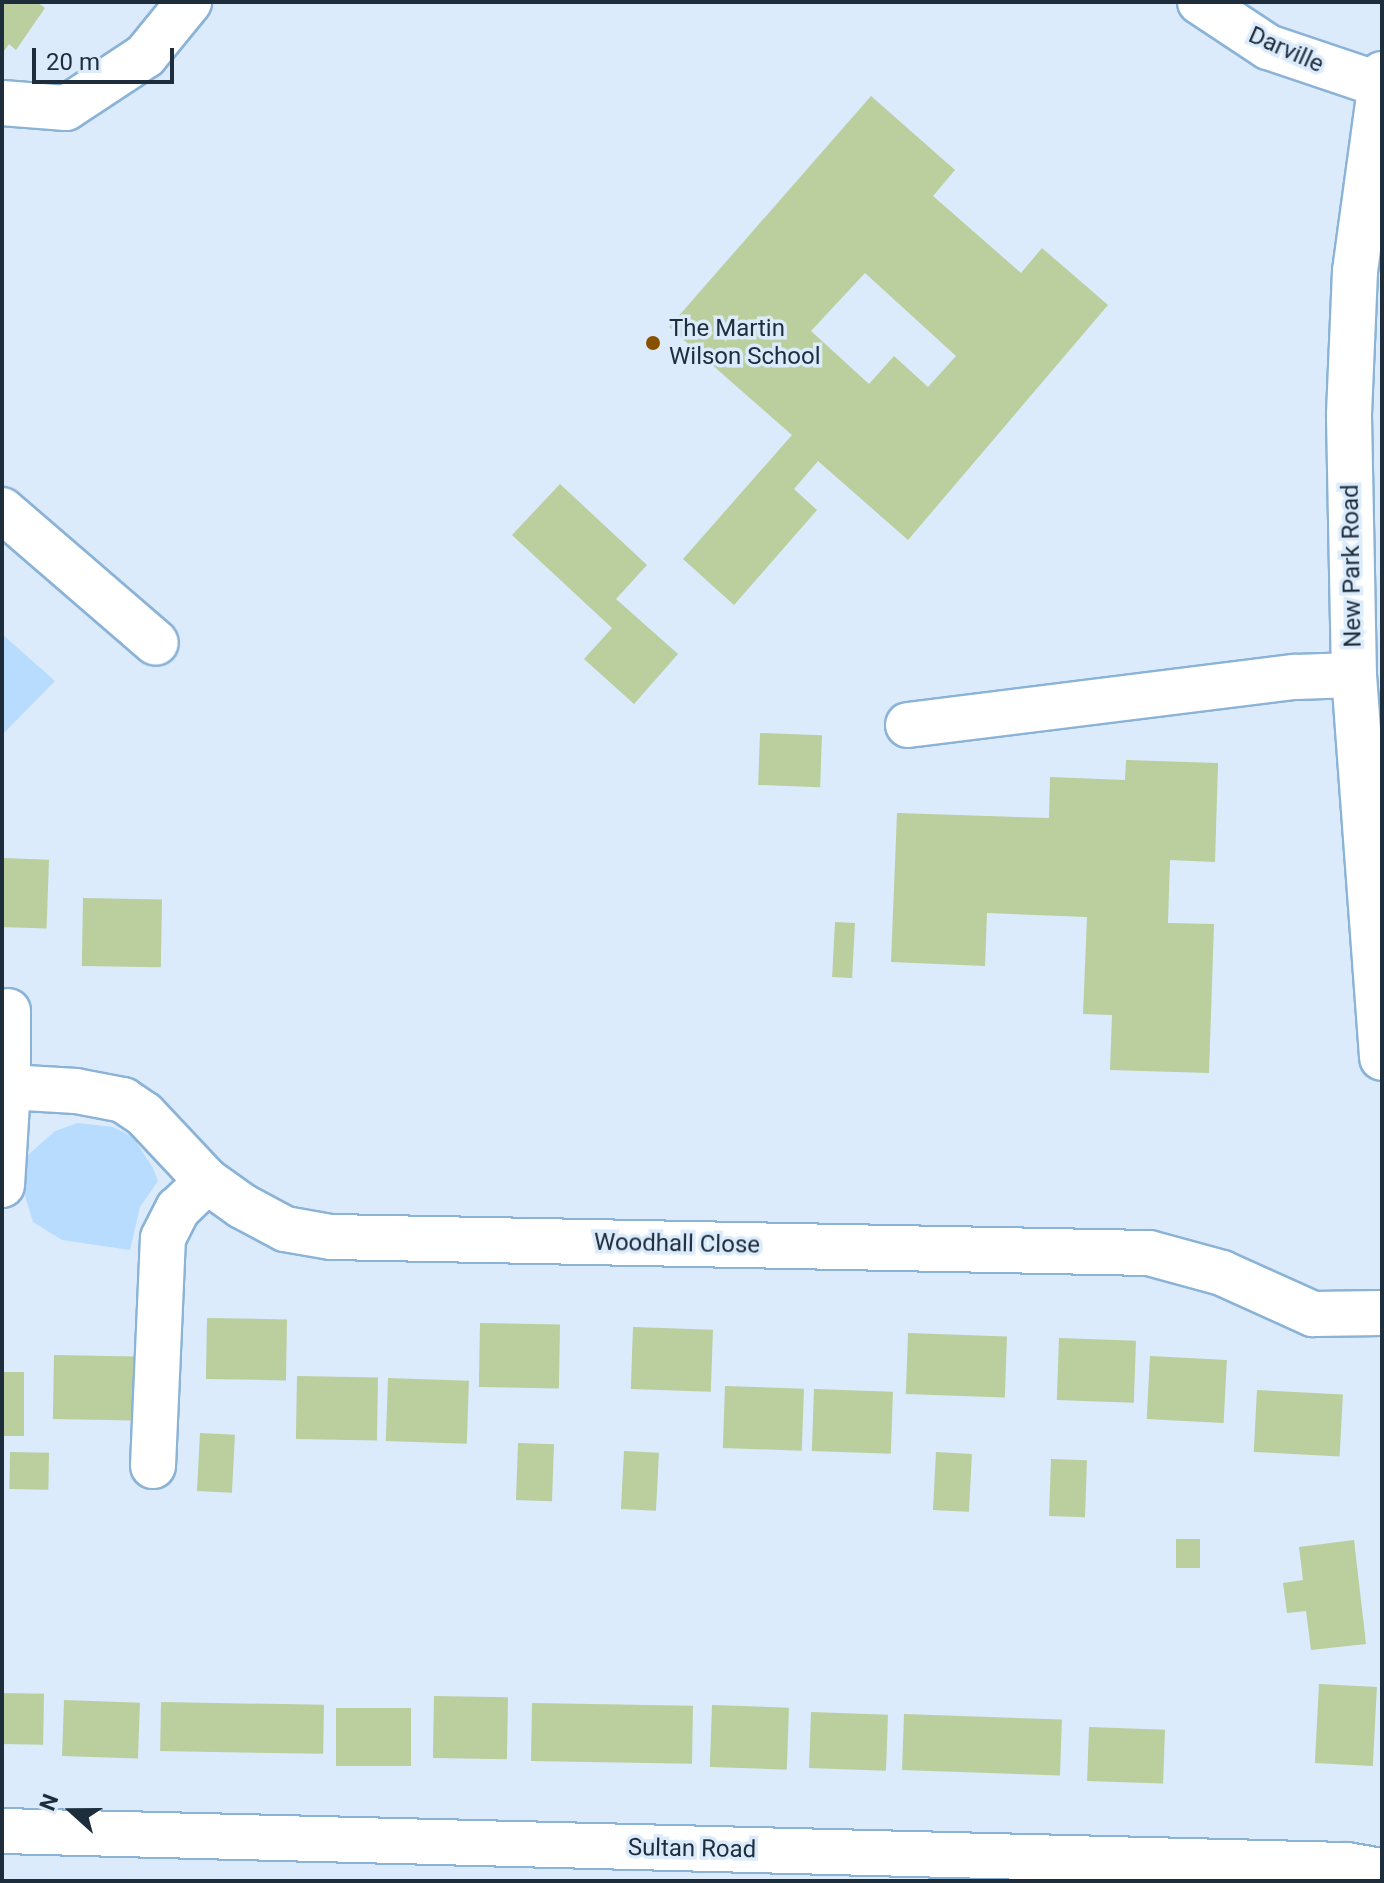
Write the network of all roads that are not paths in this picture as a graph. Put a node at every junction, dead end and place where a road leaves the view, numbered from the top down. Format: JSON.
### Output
{"nodes":[{"id":1,"x":189,"y":2,"type":"edge"},
{"id":2,"x":1200,"y":2,"type":"edge"},
{"id":3,"x":1380,"y":79,"type":"edge"},
{"id":4,"x":2,"y":103,"type":"edge"},
{"id":5,"x":2,"y":510,"type":"edge"},
{"id":6,"x":156,"y":643,"type":"dead end"},
{"id":7,"x":1354,"y":675,"type":"junction"},
{"id":8,"x":908,"y":725,"type":"dead end"},
{"id":9,"x":8,"y":1011,"type":"dead end"},
{"id":10,"x":1382,"y":1058,"type":"edge"},
{"id":11,"x":8,"y":1087,"type":"junction"},
{"id":12,"x":207,"y":1181,"type":"junction"},
{"id":13,"x":2,"y":1185,"type":"edge"},
{"id":14,"x":1382,"y":1313,"type":"edge"},
{"id":15,"x":153,"y":1466,"type":"dead end"},
{"id":16,"x":2,"y":1831,"type":"edge"},
{"id":17,"x":1382,"y":1871,"type":"edge"}],
"edges":[{"from":1,"to":4,"type":"street"},
{"from":2,"to":3,"type":"street","name":"Darville"},
{"from":3,"to":7,"type":"street","name":"New Park Road"},
{"from":5,"to":6,"type":"street"},
{"from":7,"to":8,"type":"street"},
{"from":7,"to":10,"type":"street","name":"New Park Road"},
{"from":9,"to":11,"type":"street"},
{"from":11,"to":12,"type":"street","name":"Woodhall Close"},
{"from":11,"to":13,"type":"street"},
{"from":12,"to":14,"type":"street","name":"Woodhall Close"},
{"from":12,"to":15,"type":"street"},
{"from":16,"to":17,"type":"street","name":"Sultan Road"}]}
